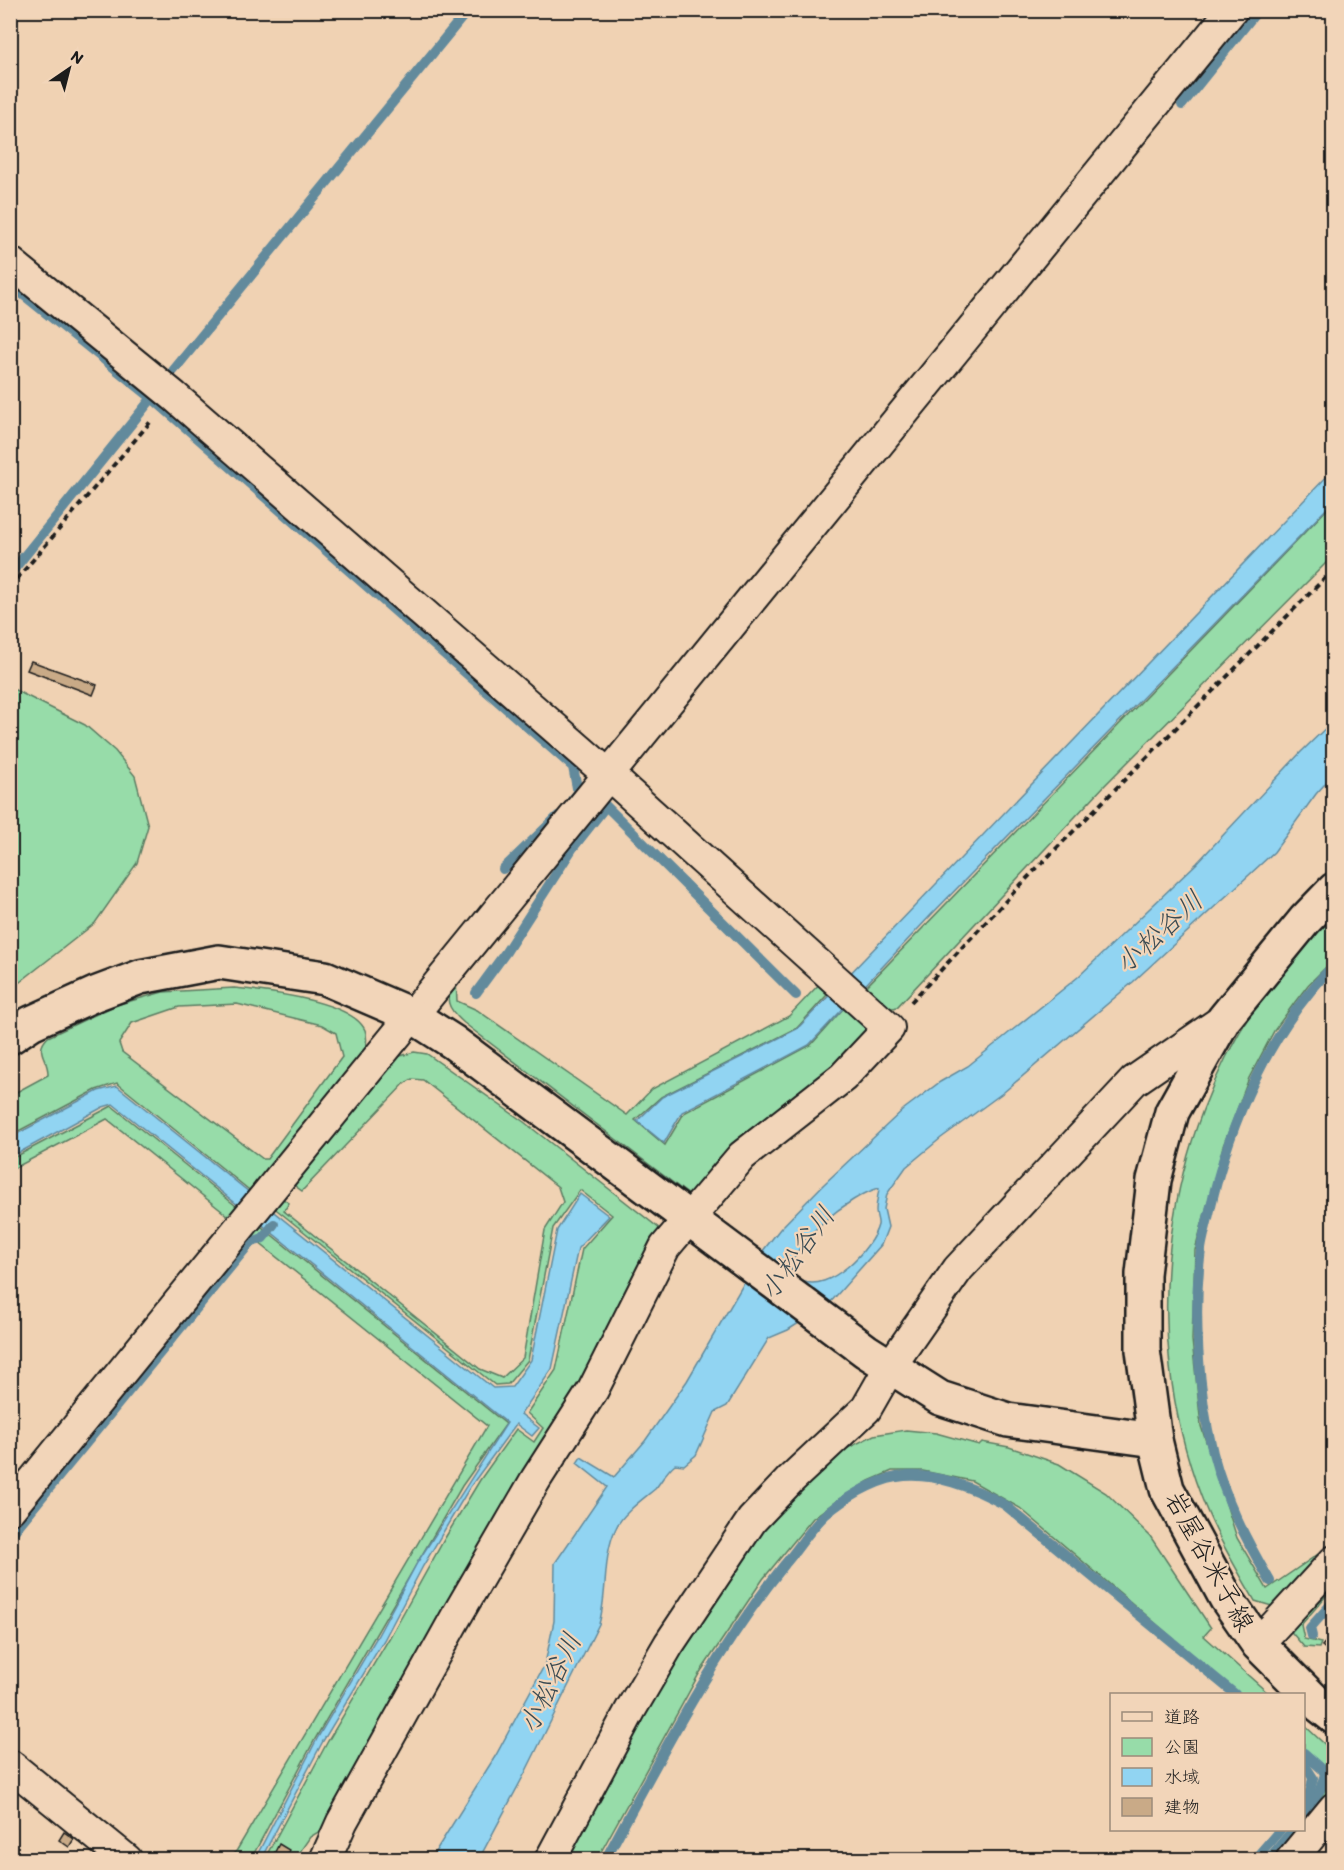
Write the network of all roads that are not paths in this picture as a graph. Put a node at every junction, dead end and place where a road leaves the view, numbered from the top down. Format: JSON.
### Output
{"nodes":[{"id":1,"x":1232,"y":10,"type":"edge"},
{"id":2,"x":10,"y":262,"type":"edge"},
{"id":3,"x":610,"y":776,"type":"junction"},
{"id":4,"x":1334,"y":890,"type":"edge"},
{"id":5,"x":411,"y":1015,"type":"junction"},
{"id":6,"x":1224,"y":1019,"type":"junction"},
{"id":7,"x":10,"y":1037,"type":"edge"},
{"id":8,"x":699,"y":1227,"type":"junction"},
{"id":9,"x":878,"y":1359,"type":"junction"},
{"id":10,"x":1155,"y":1440,"type":"junction"},
{"id":11,"x":10,"y":1509,"type":"edge"},
{"id":12,"x":1334,"y":1561,"type":"edge"},
{"id":13,"x":1258,"y":1644,"type":"junction"},
{"id":14,"x":1334,"y":1717,"type":"edge"},
{"id":15,"x":10,"y":1765,"type":"edge"},
{"id":16,"x":1334,"y":1808,"type":"edge"},
{"id":17,"x":127,"y":1860,"type":"edge"},
{"id":18,"x":325,"y":1860,"type":"edge"},
{"id":19,"x":550,"y":1860,"type":"edge"},
{"id":20,"x":1291,"y":1860,"type":"edge"}],
"edges":[{"from":1,"to":3,"type":"street"},
{"from":2,"to":3,"type":"street"},
{"from":3,"to":5,"type":"street"},
{"from":3,"to":8,"type":"street"},
{"from":4,"to":6,"type":"street","name":"岩屋谷米子線"},
{"from":5,"to":7,"type":"street"},
{"from":5,"to":8,"type":"street"},
{"from":5,"to":11,"type":"street"},
{"from":6,"to":9,"type":"street"},
{"from":6,"to":10,"type":"street","name":"岩屋谷米子線"},
{"from":8,"to":9,"type":"street"},
{"from":8,"to":18,"type":"street"},
{"from":9,"to":10,"type":"street"},
{"from":9,"to":19,"type":"street"},
{"from":10,"to":13,"type":"street","name":"岩屋谷米子線"},
{"from":12,"to":13,"type":"street"},
{"from":13,"to":14,"type":"street","name":"岩屋谷米子線"},
{"from":15,"to":17,"type":"street"},
{"from":16,"to":20,"type":"street"}]}
